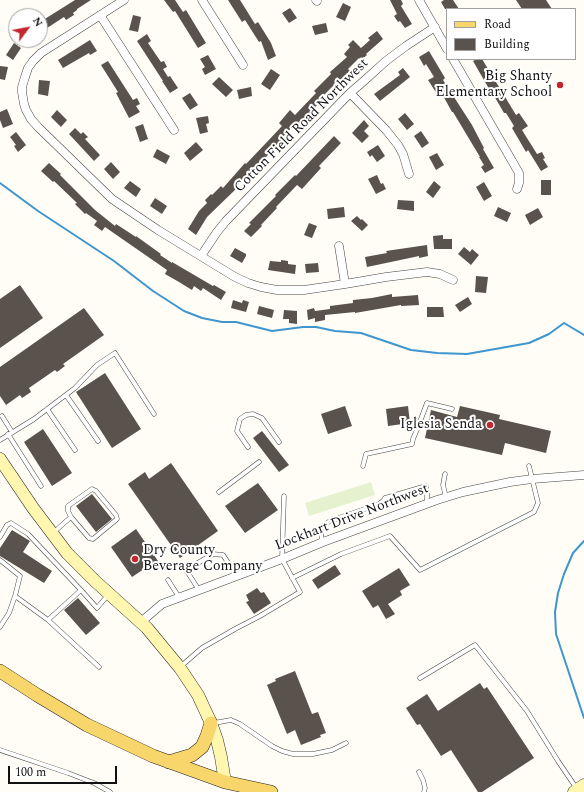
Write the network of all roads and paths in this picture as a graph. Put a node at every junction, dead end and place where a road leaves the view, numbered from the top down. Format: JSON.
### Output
{"nodes":[{"id":1,"x":124,"y":0,"type":"edge"},
{"id":2,"x":202,"y":0,"type":"edge"},
{"id":3,"x":419,"y":0,"type":"edge"},
{"id":4,"x":100,"y":15,"type":"junction"},
{"id":5,"x":435,"y":28,"type":"junction"},
{"id":6,"x":446,"y":47,"type":"edge"},
{"id":7,"x":454,"y":60,"type":"edge"},
{"id":8,"x":243,"y":64,"type":"dead end"},
{"id":9,"x":350,"y":93,"type":"junction"},
{"id":10,"x":174,"y":130,"type":"dead end"},
{"id":11,"x":409,"y":174,"type":"dead end"},
{"id":12,"x":517,"y":189,"type":"dead end"},
{"id":13,"x":339,"y":246,"type":"dead end"},
{"id":14,"x":201,"y":256,"type":"junction"},
{"id":15,"x":453,"y":280,"type":"dead end"},
{"id":16,"x":345,"y":284,"type":"junction"},
{"id":17,"x":66,"y":395,"type":"junction"},
{"id":18,"x":48,"y":409,"type":"junction"},
{"id":19,"x":452,"y":409,"type":"dead end"},
{"id":20,"x":154,"y":414,"type":"dead end"},
{"id":21,"x":2,"y":416,"type":"dead end"},
{"id":22,"x":10,"y":433,"type":"junction"},
{"id":23,"x":0,"y":440,"type":"edge"},
{"id":24,"x":98,"y":441,"type":"dead end"},
{"id":25,"x":279,"y":442,"type":"dead end"},
{"id":26,"x":248,"y":447,"type":"dead end"},
{"id":27,"x":75,"y":450,"type":"dead end"},
{"id":28,"x":0,"y":459,"type":"edge"},
{"id":29,"x":259,"y":462,"type":"dead end"},
{"id":30,"x":363,"y":466,"type":"dead end"},
{"id":31,"x":529,"y":466,"type":"dead end"},
{"id":32,"x":445,"y":474,"type":"dead end"},
{"id":33,"x":584,"y":475,"type":"edge"},
{"id":34,"x":532,"y":479,"type":"junction"},
{"id":35,"x":41,"y":486,"type":"dead end"},
{"id":36,"x":219,"y":492,"type":"dead end"},
{"id":37,"x":284,"y":496,"type":"dead end"},
{"id":38,"x":446,"y":497,"type":"junction"},
{"id":39,"x":427,"y":503,"type":"junction"},
{"id":40,"x":72,"y":517,"type":"junction"},
{"id":41,"x":52,"y":534,"type":"junction"},
{"id":42,"x":0,"y":537,"type":"edge"},
{"id":43,"x":322,"y":542,"type":"junction"},
{"id":44,"x":282,"y":559,"type":"junction"},
{"id":45,"x":0,"y":560,"type":"edge"},
{"id":46,"x":237,"y":576,"type":"junction"},
{"id":47,"x":292,"y":578,"type":"junction"},
{"id":48,"x":168,"y":580,"type":"dead end"},
{"id":49,"x":81,"y":590,"type":"junction"},
{"id":50,"x":199,"y":590,"type":"junction"},
{"id":51,"x":109,"y":594,"type":"junction"},
{"id":52,"x":15,"y":596,"type":"junction"},
{"id":53,"x":179,"y":598,"type":"junction"},
{"id":54,"x":48,"y":620,"type":"junction"},
{"id":55,"x":141,"y":622,"type":"junction"},
{"id":56,"x":0,"y":627,"type":"edge"},
{"id":57,"x":100,"y":667,"type":"dead end"},
{"id":58,"x":180,"y":668,"type":"junction"},
{"id":59,"x":0,"y":670,"type":"edge"},
{"id":60,"x":420,"y":678,"type":"dead end"},
{"id":61,"x":211,"y":723,"type":"junction"},
{"id":62,"x":346,"y":743,"type":"dead end"},
{"id":63,"x":0,"y":750,"type":"edge"},
{"id":64,"x":169,"y":762,"type":"junction"},
{"id":65,"x":419,"y":772,"type":"dead end"},
{"id":66,"x":225,"y":785,"type":"junction"},
{"id":67,"x":578,"y":789,"type":"edge"},
{"id":68,"x":110,"y":792,"type":"edge"},
{"id":69,"x":271,"y":792,"type":"edge"},
{"id":70,"x":424,"y":792,"type":"edge"}],
"edges":[{"from":1,"to":4,"type":"street"},
{"from":2,"to":8,"type":"street"},
{"from":3,"to":5,"type":"street"},
{"from":4,"to":10,"type":"street"},
{"from":4,"to":14,"type":"street"},
{"from":5,"to":6,"type":"street"},
{"from":5,"to":9,"type":"street","name":"Cotton Field Road Northwest"},
{"from":7,"to":12,"type":"street"},
{"from":9,"to":11,"type":"street"},
{"from":9,"to":14,"type":"street","name":"Cotton Field Road Northwest"},
{"from":13,"to":16,"type":"street"},
{"from":14,"to":16,"type":"street"},
{"from":15,"to":16,"type":"street"},
{"from":17,"to":18,"type":"lane"},
{"from":17,"to":20,"type":"lane"},
{"from":17,"to":24,"type":"lane"},
{"from":18,"to":22,"type":"lane"},
{"from":18,"to":27,"type":"lane"},
{"from":19,"to":30,"type":"lane"},
{"from":21,"to":22,"type":"lane"},
{"from":22,"to":23,"type":"lane"},
{"from":22,"to":35,"type":"lane"},
{"from":25,"to":26,"type":"lane"},
{"from":28,"to":41,"type":"street"},
{"from":29,"to":36,"type":"lane"},
{"from":31,"to":34,"type":"lane"},
{"from":32,"to":38,"type":"lane"},
{"from":33,"to":34,"type":"street","name":"Lockhart Drive Northwest"},
{"from":34,"to":38,"type":"street","name":"Lockhart Drive Northwest"},
{"from":34,"to":47,"type":"lane"},
{"from":37,"to":44,"type":"lane"},
{"from":38,"to":39,"type":"street","name":"Lockhart Drive Northwest"},
{"from":39,"to":43,"type":"street","name":"Lockhart Drive Northwest"},
{"from":39,"to":43,"type":"lane"},
{"from":40,"to":40,"type":"lane"},
{"from":40,"to":41,"type":"lane"},
{"from":41,"to":51,"type":"street"},
{"from":42,"to":49,"type":"lane"},
{"from":43,"to":44,"type":"street","name":"Lockhart Drive Northwest"},
{"from":44,"to":46,"type":"street","name":"Lockhart Drive Northwest"},
{"from":44,"to":47,"type":"lane"},
{"from":45,"to":52,"type":"lane"},
{"from":46,"to":50,"type":"street","name":"Lockhart Drive Northwest"},
{"from":46,"to":50,"type":"lane"},
{"from":47,"to":58,"type":"lane"},
{"from":48,"to":53,"type":"lane"},
{"from":49,"to":51,"type":"lane"},
{"from":49,"to":54,"type":"lane"},
{"from":50,"to":53,"type":"street","name":"Lockhart Drive Northwest"},
{"from":51,"to":55,"type":"street"},
{"from":52,"to":54,"type":"lane"},
{"from":52,"to":56,"type":"lane"},
{"from":53,"to":55,"type":"street","name":"Lockhart Drive Northwest"},
{"from":54,"to":57,"type":"lane"},
{"from":55,"to":58,"type":"street"},
{"from":58,"to":61,"type":"street"},
{"from":59,"to":64,"type":"main road"},
{"from":60,"to":67,"type":"lane"},
{"from":61,"to":62,"type":"lane"},
{"from":61,"to":64,"type":"main road"},
{"from":61,"to":66,"type":"street"},
{"from":63,"to":68,"type":"lane"},
{"from":64,"to":66,"type":"main road"},
{"from":65,"to":70,"type":"lane"},
{"from":66,"to":69,"type":"main road"}]}
